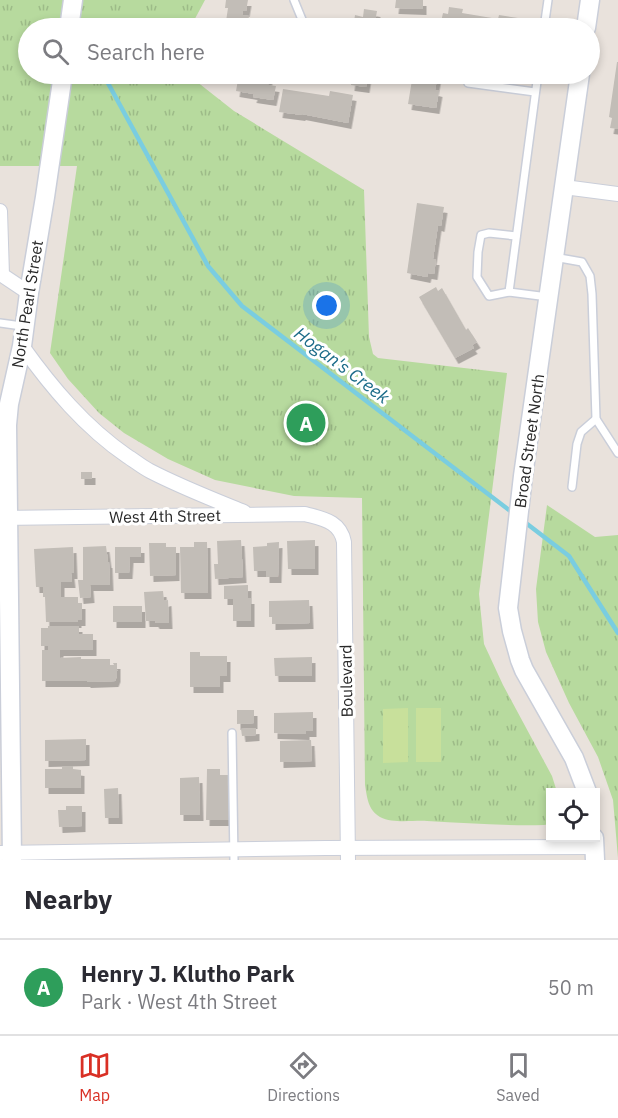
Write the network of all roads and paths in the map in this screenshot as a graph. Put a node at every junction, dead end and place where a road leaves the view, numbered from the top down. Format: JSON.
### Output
{"nodes":[{"id":1,"x":73,"y":0,"type":"edge"},
{"id":2,"x":294,"y":0,"type":"edge"},
{"id":3,"x":548,"y":0,"type":"edge"},
{"id":4,"x":590,"y":0,"type":"edge"},
{"id":5,"x":70,"y":18,"type":"edge"},
{"id":6,"x":301,"y":18,"type":"edge"},
{"id":7,"x":545,"y":18,"type":"edge"},
{"id":8,"x":587,"y":18,"type":"edge"},
{"id":9,"x":62,"y":84,"type":"edge"},
{"id":10,"x":475,"y":84,"type":"edge"},
{"id":11,"x":536,"y":84,"type":"edge"},
{"id":12,"x":579,"y":84,"type":"edge"},
{"id":13,"x":535,"y":92,"type":"junction"},
{"id":14,"x":564,"y":187,"type":"junction"},
{"id":15,"x":618,"y":194,"type":"edge"},
{"id":16,"x":0,"y":211,"type":"edge"},
{"id":17,"x":516,"y":236,"type":"junction"},
{"id":18,"x":554,"y":256,"type":"junction"},
{"id":19,"x":29,"y":292,"type":"junction"},
{"id":20,"x":509,"y":292,"type":"junction"},
{"id":21,"x":548,"y":297,"type":"junction"},
{"id":22,"x":0,"y":322,"type":"edge"},
{"id":23,"x":25,"y":326,"type":"junction"},
{"id":24,"x":22,"y":346,"type":"junction"},
{"id":25,"x":596,"y":419,"type":"junction"},
{"id":26,"x":618,"y":451,"type":"edge"},
{"id":27,"x":573,"y":487,"type":"dead end"},
{"id":28,"x":250,"y":515,"type":"junction"},
{"id":29,"x":4,"y":518,"type":"edge"},
{"id":30,"x":329,"y":520,"type":"joint"},
{"id":31,"x":232,"y":733,"type":"dead end"},
{"id":32,"x":585,"y":788,"type":"edge"},
{"id":33,"x":594,"y":848,"type":"edge"},
{"id":34,"x":348,"y":854,"type":"edge"},
{"id":35,"x":8,"y":855,"type":"edge"},
{"id":36,"x":234,"y":855,"type":"edge"},
{"id":37,"x":125,"y":856,"type":"edge"}],
"edges":[{"from":1,"to":5,"type":"street"},
{"from":2,"to":6,"type":"lane"},
{"from":3,"to":7,"type":"lane"},
{"from":4,"to":8,"type":"street"},
{"from":9,"to":19,"type":"street","name":"North Pearl Street"},
{"from":10,"to":13,"type":"lane"},
{"from":11,"to":13,"type":"lane"},
{"from":12,"to":14,"type":"street","name":"Broad Street North"},
{"from":13,"to":17,"type":"lane"},
{"from":14,"to":15,"type":"street"},
{"from":14,"to":18,"type":"street","name":"Broad Street North"},
{"from":16,"to":19,"type":"street"},
{"from":17,"to":20,"type":"lane"},
{"from":17,"to":20,"type":"lane"},
{"from":18,"to":21,"type":"street","name":"Broad Street North"},
{"from":18,"to":25,"type":"lane"},
{"from":19,"to":23,"type":"street","name":"North Pearl Street"},
{"from":20,"to":21,"type":"lane"},
{"from":21,"to":32,"type":"street","name":"Broad Street North"},
{"from":22,"to":23,"type":"lane"},
{"from":23,"to":24,"type":"street","name":"North Pearl Street"},
{"from":24,"to":28,"type":"street"},
{"from":24,"to":29,"type":"street","name":"North Pearl Street"},
{"from":25,"to":26,"type":"lane"},
{"from":25,"to":27,"type":"lane"},
{"from":28,"to":29,"type":"street","name":"West 4th Street"},
{"from":28,"to":30,"type":"street","name":"West 4th Street"},
{"from":29,"to":35,"type":"street","name":"North Pearl Street"},
{"from":30,"to":34,"type":"street","name":"Boulevard"},
{"from":31,"to":36,"type":"lane"},
{"from":33,"to":34,"type":"street"},
{"from":34,"to":36,"type":"street"},
{"from":35,"to":37,"type":"street"},
{"from":36,"to":37,"type":"street"}]}
